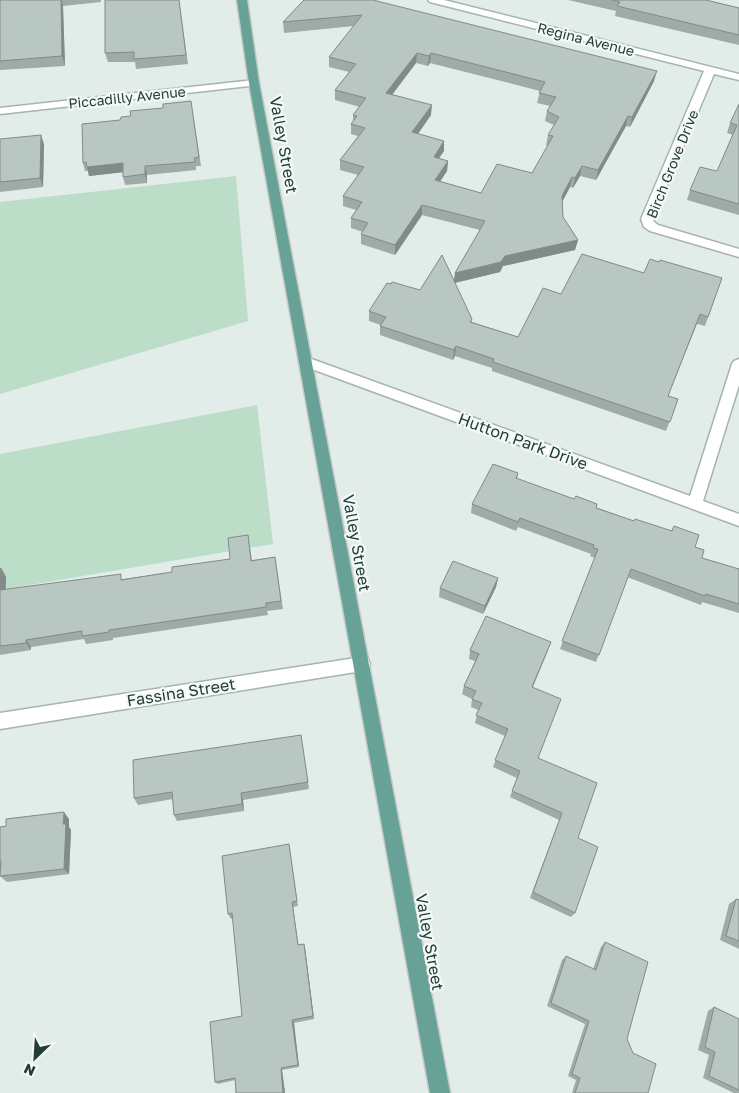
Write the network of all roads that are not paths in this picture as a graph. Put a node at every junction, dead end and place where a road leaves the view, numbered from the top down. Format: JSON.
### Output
{"nodes":[{"id":1,"x":242,"y":0,"type":"edge"},
{"id":2,"x":433,"y":0,"type":"edge"},
{"id":3,"x":710,"y":70,"type":"junction"},
{"id":4,"x":739,"y":77,"type":"edge"},
{"id":5,"x":254,"y":83,"type":"junction"},
{"id":6,"x":0,"y":111,"type":"edge"},
{"id":7,"x":739,"y":253,"type":"edge"},
{"id":8,"x":306,"y":362,"type":"junction"},
{"id":9,"x":739,"y":364,"type":"edge"},
{"id":10,"x":695,"y":504,"type":"junction"},
{"id":11,"x":739,"y":520,"type":"edge"},
{"id":12,"x":362,"y":664,"type":"junction"},
{"id":13,"x":0,"y":720,"type":"edge"},
{"id":14,"x":440,"y":1093,"type":"edge"}],
"edges":[{"from":1,"to":5,"type":"main road","name":"Valley Street"},
{"from":2,"to":3,"type":"street","name":"Regina Avenue"},
{"from":3,"to":4,"type":"street","name":"Regina Avenue"},
{"from":3,"to":7,"type":"street","name":"Birch Grove Drive"},
{"from":5,"to":6,"type":"street","name":"Piccadilly Avenue"},
{"from":5,"to":8,"type":"main road","name":"Valley Street"},
{"from":8,"to":10,"type":"street","name":"Hutton Park Drive"},
{"from":8,"to":12,"type":"main road","name":"Valley Street"},
{"from":9,"to":10,"type":"street"},
{"from":10,"to":11,"type":"street","name":"Hutton Park Drive"},
{"from":12,"to":13,"type":"street","name":"Fassina Street"},
{"from":12,"to":14,"type":"main road","name":"Valley Street"}]}
